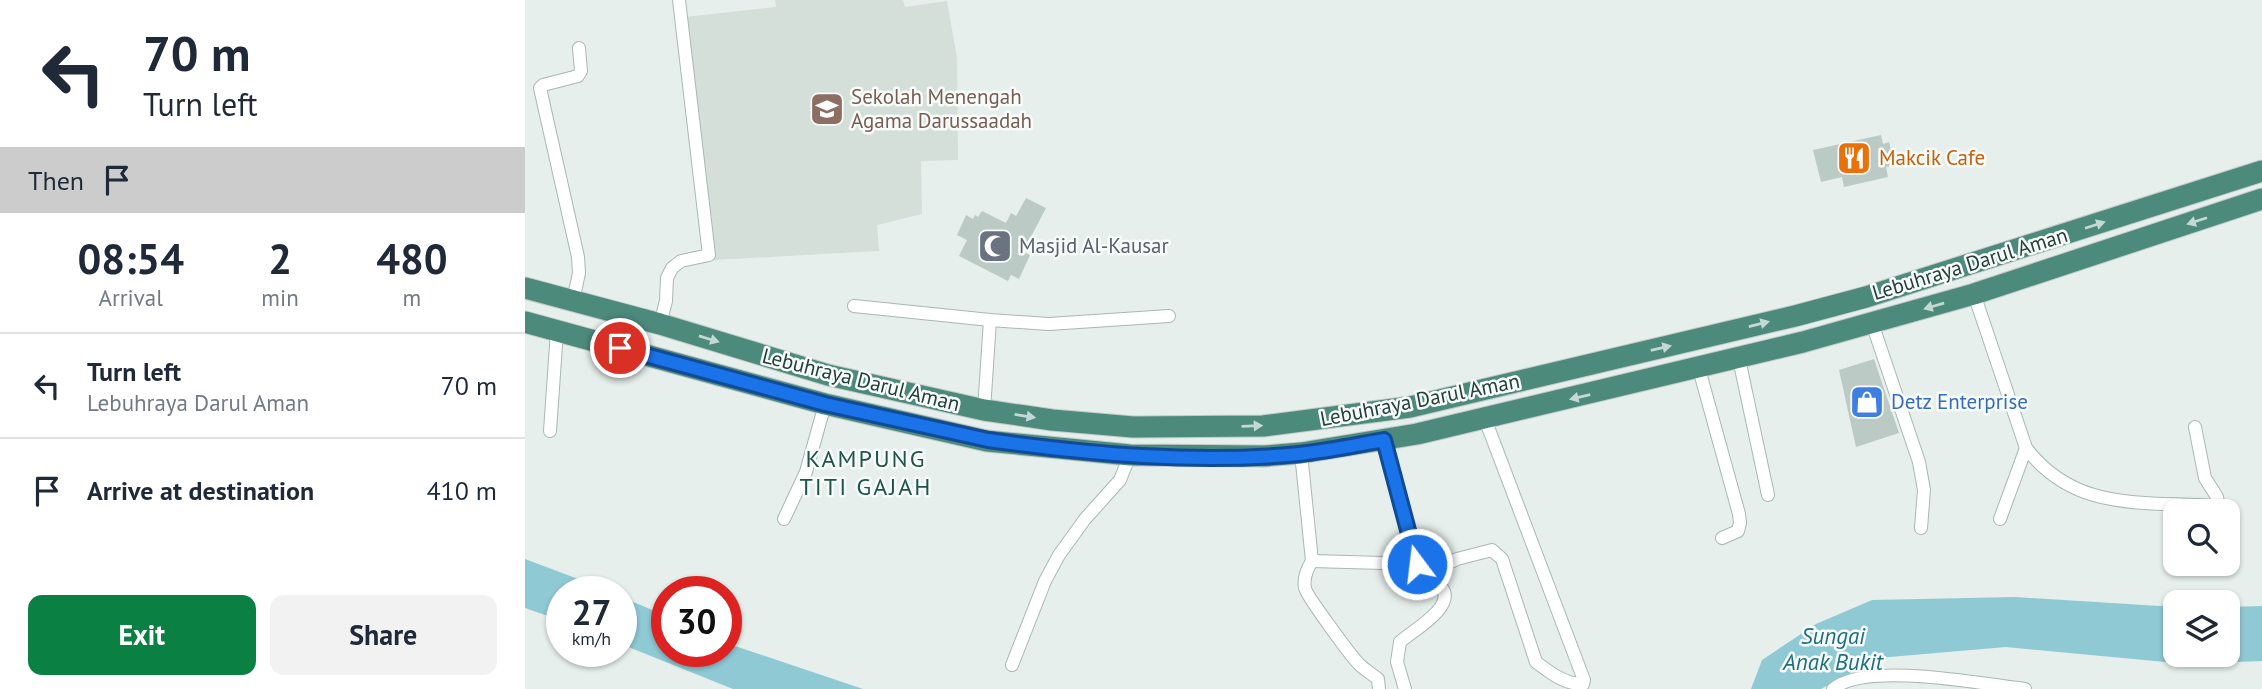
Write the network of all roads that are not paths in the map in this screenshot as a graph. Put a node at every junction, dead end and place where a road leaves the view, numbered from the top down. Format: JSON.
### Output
{"nodes":[{"id":1,"x":679,"y":0,"type":"edge"},
{"id":2,"x":579,"y":48,"type":"dead end"},
{"id":3,"x":2262,"y":172,"type":"edge"},
{"id":4,"x":2262,"y":199,"type":"edge"},
{"id":5,"x":525,"y":288,"type":"edge"},
{"id":6,"x":1974,"y":295,"type":"junction"},
{"id":7,"x":573,"y":301,"type":"junction"},
{"id":8,"x":854,"y":306,"type":"dead end"},
{"id":9,"x":1169,"y":316,"type":"dead end"},
{"id":10,"x":990,"y":320,"type":"junction"},
{"id":11,"x":525,"y":322,"type":"edge"},
{"id":12,"x":1872,"y":323,"type":"junction"},
{"id":13,"x":660,"y":324,"type":"junction"},
{"id":14,"x":557,"y":331,"type":"junction"},
{"id":15,"x":1628,"y":356,"type":"junction"},
{"id":16,"x":1739,"y":359,"type":"junction"},
{"id":17,"x":1570,"y":369,"type":"junction"},
{"id":18,"x":1699,"y":369,"type":"junction"},
{"id":19,"x":1671,"y":375,"type":"junction"},
{"id":20,"x":1610,"y":390,"type":"junction"},
{"id":21,"x":825,"y":404,"type":"junction"},
{"id":22,"x":984,"y":410,"type":"junction"},
{"id":23,"x":1485,"y":419,"type":"junction"},
{"id":24,"x":2195,"y":427,"type":"dead end"},
{"id":25,"x":550,"y":431,"type":"dead end"},
{"id":26,"x":1384,"y":440,"type":"junction"},
{"id":27,"x":2026,"y":447,"type":"junction"},
{"id":28,"x":1301,"y":453,"type":"junction"},
{"id":29,"x":1130,"y":455,"type":"junction"},
{"id":30,"x":1768,"y":495,"type":"dead end"},
{"id":31,"x":784,"y":519,"type":"dead end"},
{"id":32,"x":2000,"y":519,"type":"dead end"},
{"id":33,"x":1921,"y":528,"type":"dead end"},
{"id":34,"x":1723,"y":538,"type":"dead end"},
{"id":35,"x":1312,"y":561,"type":"junction"},
{"id":36,"x":1421,"y":569,"type":"junction"},
{"id":37,"x":1012,"y":665,"type":"dead end"},
{"id":38,"x":1973,"y":686,"type":"edge"},
{"id":39,"x":1379,"y":689,"type":"edge"},
{"id":40,"x":1405,"y":689,"type":"edge"},
{"id":41,"x":1833,"y":689,"type":"edge"},
{"id":42,"x":2025,"y":689,"type":"edge"}],
"edges":[{"from":1,"to":13,"type":"street"},
{"from":2,"to":7,"type":"street"},
{"from":15,"to":3,"type":"highway","name":"Lebuhraya Darul Aman","one_way":true},
{"from":4,"to":6,"type":"highway","name":"Lebuhraya Darul Aman","one_way":true},
{"from":5,"to":7,"type":"highway","name":"Lebuhraya Darul Aman"},
{"from":6,"to":12,"type":"highway","name":"Lebuhraya Darul Aman","one_way":true},
{"from":6,"to":27,"type":"street"},
{"from":7,"to":13,"type":"highway","name":"Lebuhraya Darul Aman"},
{"from":8,"to":10,"type":"street"},
{"from":9,"to":10,"type":"street"},
{"from":10,"to":22,"type":"street"},
{"from":11,"to":14,"type":"highway","name":"Lebuhraya Darul Aman"},
{"from":12,"to":16,"type":"highway","name":"Lebuhraya Darul Aman"},
{"from":12,"to":33,"type":"street"},
{"from":13,"to":22,"type":"highway","name":"Lebuhraya Darul Aman","one_way":true},
{"from":14,"to":21,"type":"highway","name":"Lebuhraya Darul Aman"},
{"from":14,"to":25,"type":"street"},
{"from":15,"to":17,"type":"highway","name":"Lebuhraya Darul Aman"},
{"from":15,"to":19,"type":"highway"},
{"from":16,"to":18,"type":"highway","name":"Lebuhraya Darul Aman"},
{"from":16,"to":30,"type":"street"},
{"from":17,"to":20,"type":"highway"},
{"from":22,"to":17,"type":"highway","name":"Lebuhraya Darul Aman","one_way":true},
{"from":18,"to":19,"type":"highway","name":"Lebuhraya Darul Aman"},
{"from":18,"to":34,"type":"street"},
{"from":19,"to":20,"type":"highway","name":"Lebuhraya Darul Aman"},
{"from":20,"to":23,"type":"highway","name":"Lebuhraya Darul Aman","one_way":true},
{"from":21,"to":29,"type":"highway","name":"Lebuhraya Darul Aman"},
{"from":21,"to":31,"type":"street"},
{"from":23,"to":26,"type":"highway","name":"Lebuhraya Darul Aman"},
{"from":23,"to":36,"type":"street"},
{"from":24,"to":27,"type":"street"},
{"from":26,"to":28,"type":"highway","name":"Lebuhraya Darul Aman"},
{"from":26,"to":36,"type":"street"},
{"from":27,"to":32,"type":"street"},
{"from":28,"to":29,"type":"highway","name":"Lebuhraya Darul Aman"},
{"from":28,"to":35,"type":"street"},
{"from":29,"to":37,"type":"street"},
{"from":35,"to":36,"type":"street"},
{"from":35,"to":39,"type":"street"},
{"from":36,"to":40,"type":"street"},
{"from":38,"to":41,"type":"street"},
{"from":38,"to":42,"type":"street"}]}
